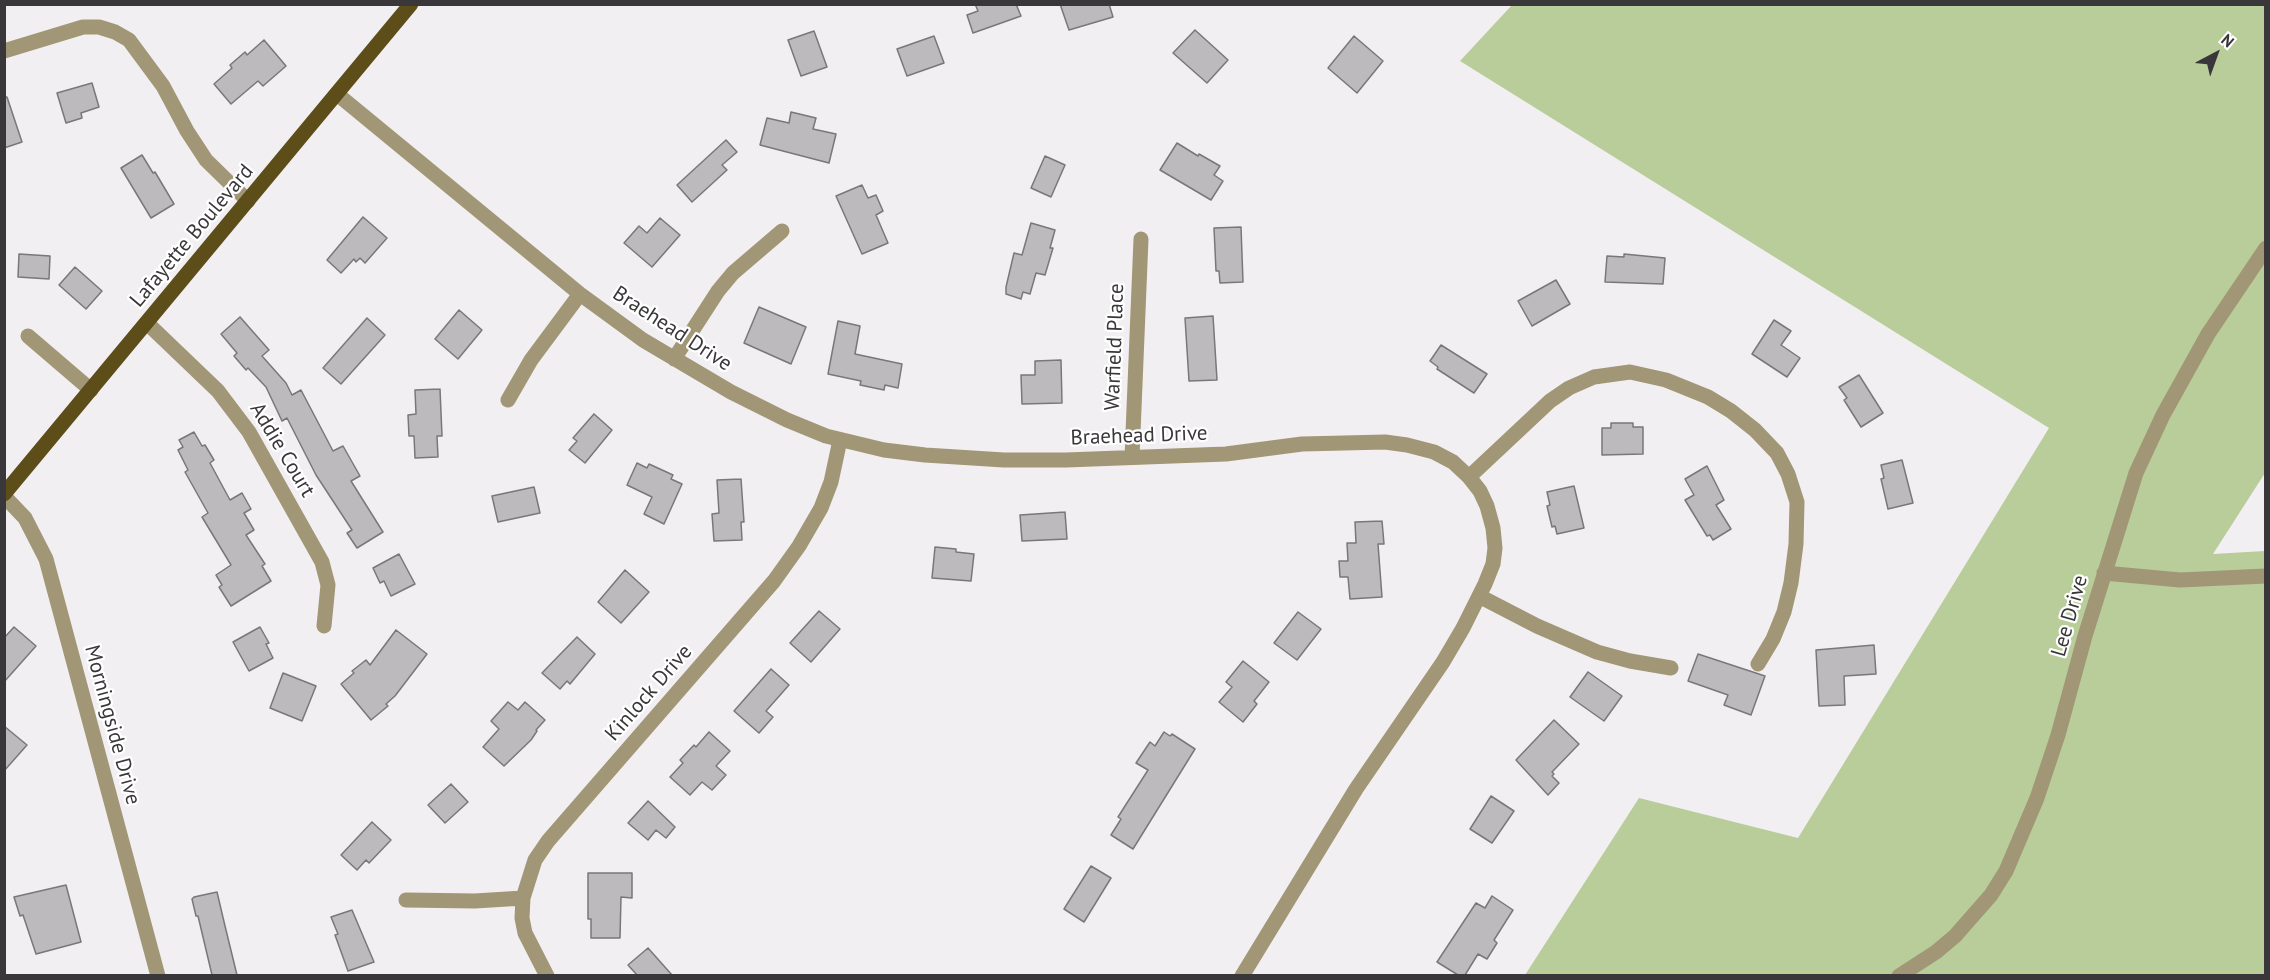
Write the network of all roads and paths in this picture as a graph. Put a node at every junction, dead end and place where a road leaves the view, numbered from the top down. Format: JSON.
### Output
{"nodes":[{"id":1,"x":411,"y":4,"type":"edge"},
{"id":2,"x":4,"y":51,"type":"edge"},
{"id":3,"x":337,"y":94,"type":"junction"},
{"id":4,"x":248,"y":201,"type":"junction"},
{"id":5,"x":782,"y":231,"type":"dead end"},
{"id":6,"x":1141,"y":239,"type":"dead end"},
{"id":7,"x":2265,"y":248,"type":"edge"},
{"id":8,"x":580,"y":294,"type":"junction"},
{"id":9,"x":147,"y":323,"type":"junction"},
{"id":10,"x":28,"y":336,"type":"dead end"},
{"id":11,"x":674,"y":359,"type":"junction"},
{"id":12,"x":91,"y":390,"type":"junction"},
{"id":13,"x":508,"y":400,"type":"dead end"},
{"id":14,"x":840,"y":440,"type":"junction"},
{"id":15,"x":1132,"y":457,"type":"junction"},
{"id":16,"x":1469,"y":477,"type":"junction"},
{"id":17,"x":4,"y":495,"type":"edge"},
{"id":18,"x":2104,"y":573,"type":"junction"},
{"id":19,"x":2265,"y":576,"type":"edge"},
{"id":20,"x":1479,"y":596,"type":"junction"},
{"id":21,"x":324,"y":626,"type":"dead end"},
{"id":22,"x":1758,"y":664,"type":"dead end"},
{"id":23,"x":1671,"y":668,"type":"dead end"},
{"id":24,"x":523,"y":898,"type":"junction"},
{"id":25,"x":406,"y":900,"type":"dead end"},
{"id":26,"x":1903,"y":974,"type":"edge"},
{"id":27,"x":158,"y":975,"type":"edge"},
{"id":28,"x":547,"y":975,"type":"edge"},
{"id":29,"x":1242,"y":975,"type":"edge"}],
"edges":[{"from":1,"to":3,"type":"main road","name":"Lafayette Boulevard"},
{"from":2,"to":4,"type":"street"},
{"from":3,"to":4,"type":"main road","name":"Lafayette Boulevard"},
{"from":3,"to":8,"type":"street","name":"Braehead Drive"},
{"from":4,"to":9,"type":"main road","name":"Lafayette Boulevard"},
{"from":5,"to":11,"type":"street"},
{"from":6,"to":15,"type":"street","name":"Warfield Place"},
{"from":7,"to":18,"type":"street","name":"Lee Drive"},
{"from":8,"to":11,"type":"street","name":"Braehead Drive"},
{"from":8,"to":13,"type":"street"},
{"from":9,"to":12,"type":"main road","name":"Lafayette Boulevard"},
{"from":9,"to":21,"type":"street","name":"Addie Court"},
{"from":10,"to":12,"type":"street"},
{"from":11,"to":14,"type":"street","name":"Braehead Drive"},
{"from":12,"to":17,"type":"main road","name":"Lafayette Boulevard"},
{"from":14,"to":15,"type":"street","name":"Braehead Drive"},
{"from":14,"to":24,"type":"street","name":"Kinlock Drive"},
{"from":15,"to":16,"type":"street","name":"Braehead Drive"},
{"from":16,"to":20,"type":"street","name":"Braehead Drive"},
{"from":16,"to":22,"type":"street"},
{"from":17,"to":27,"type":"street","name":"Morningside Drive"},
{"from":18,"to":19,"type":"street"},
{"from":18,"to":26,"type":"street","name":"Lee Drive"},
{"from":20,"to":23,"type":"street"},
{"from":20,"to":29,"type":"street","name":"Braehead Drive"},
{"from":24,"to":25,"type":"street"},
{"from":24,"to":28,"type":"street","name":"Kinlock Drive"}]}
